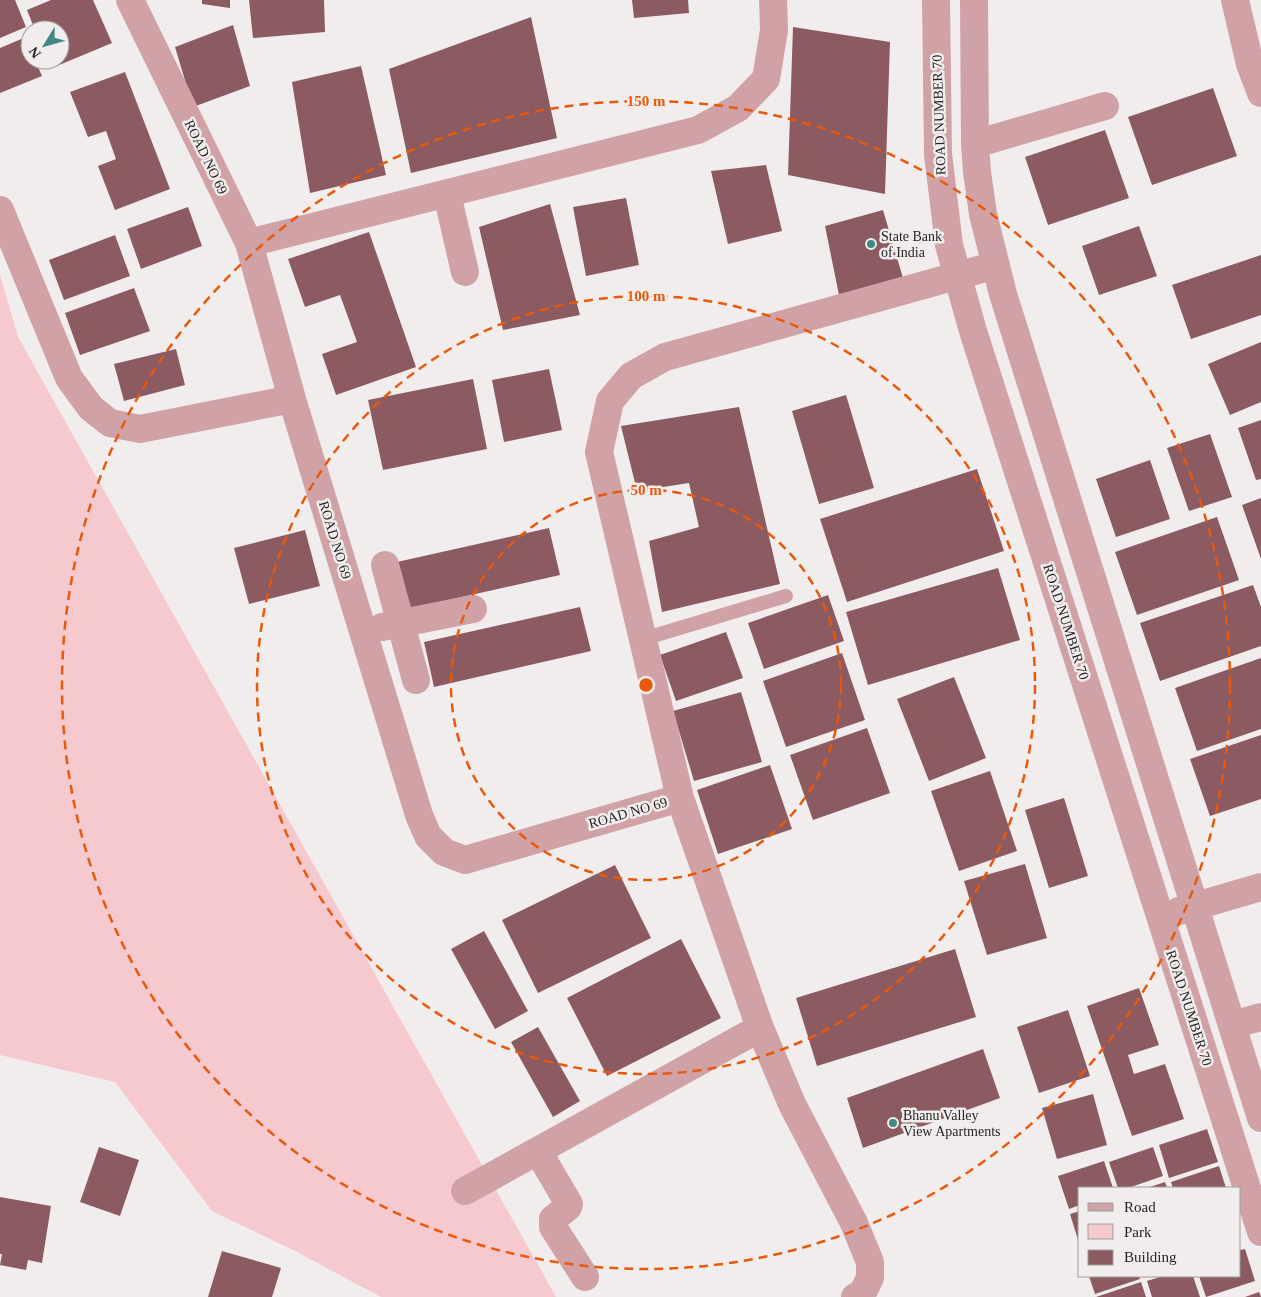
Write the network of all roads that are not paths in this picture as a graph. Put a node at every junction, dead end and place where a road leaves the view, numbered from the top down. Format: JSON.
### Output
{"nodes":[{"id":1,"x":130,"y":0,"type":"edge"},
{"id":2,"x":774,"y":0,"type":"edge"},
{"id":3,"x":936,"y":0,"type":"edge"},
{"id":4,"x":974,"y":0,"type":"edge"},
{"id":5,"x":1235,"y":0,"type":"edge"},
{"id":6,"x":1261,"y":93,"type":"edge"},
{"id":7,"x":1105,"y":106,"type":"dead end"},
{"id":8,"x":975,"y":144,"type":"junction"},
{"id":9,"x":447,"y":194,"type":"junction"},
{"id":10,"x":0,"y":210,"type":"edge"},
{"id":11,"x":249,"y":243,"type":"junction"},
{"id":12,"x":996,"y":265,"type":"junction"},
{"id":13,"x":465,"y":272,"type":"dead end"},
{"id":14,"x":957,"y":276,"type":"junction"},
{"id":15,"x":292,"y":399,"type":"junction"},
{"id":16,"x":348,"y":582,"type":"junction"},
{"id":17,"x":786,"y":596,"type":"dead end"},
{"id":18,"x":473,"y":609,"type":"dead end"},
{"id":19,"x":400,"y":624,"type":"junction"},
{"id":20,"x":363,"y":631,"type":"junction"},
{"id":21,"x":643,"y":639,"type":"junction"},
{"id":22,"x":416,"y":680,"type":"dead end"},
{"id":23,"x":680,"y":798,"type":"junction"},
{"id":24,"x":1261,"y":887,"type":"edge"},
{"id":25,"x":1195,"y":906,"type":"junction"},
{"id":26,"x":1160,"y":917,"type":"junction"},
{"id":27,"x":1261,"y":1017,"type":"edge"},
{"id":28,"x":1232,"y":1025,"type":"junction"},
{"id":29,"x":760,"y":1028,"type":"junction"},
{"id":30,"x":1261,"y":1118,"type":"edge"},
{"id":31,"x":538,"y":1151,"type":"junction"},
{"id":32,"x":465,"y":1191,"type":"dead end"},
{"id":33,"x":1261,"y":1232,"type":"edge"},
{"id":34,"x":585,"y":1277,"type":"dead end"},
{"id":35,"x":855,"y":1297,"type":"edge"}],
"edges":[{"from":1,"to":11,"type":"street","name":"ROAD NO 69"},
{"from":2,"to":9,"type":"street"},
{"from":3,"to":14,"type":"street","name":"ROAD NUMBER 70"},
{"from":4,"to":8,"type":"street"},
{"from":5,"to":6,"type":"street"},
{"from":7,"to":8,"type":"street"},
{"from":8,"to":12,"type":"street"},
{"from":9,"to":11,"type":"street"},
{"from":9,"to":13,"type":"street"},
{"from":10,"to":15,"type":"street"},
{"from":11,"to":15,"type":"street","name":"ROAD NO 69"},
{"from":12,"to":14,"type":"street"},
{"from":12,"to":25,"type":"street"},
{"from":14,"to":21,"type":"street"},
{"from":14,"to":26,"type":"street","name":"ROAD NUMBER 70"},
{"from":15,"to":16,"type":"street","name":"ROAD NO 69"},
{"from":16,"to":19,"type":"street"},
{"from":16,"to":20,"type":"street","name":"ROAD NO 69"},
{"from":17,"to":21,"type":"lane"},
{"from":18,"to":19,"type":"street"},
{"from":19,"to":20,"type":"street"},
{"from":19,"to":22,"type":"street"},
{"from":20,"to":23,"type":"street","name":"ROAD NO 69"},
{"from":21,"to":23,"type":"street"},
{"from":23,"to":29,"type":"street"},
{"from":24,"to":25,"type":"street"},
{"from":25,"to":26,"type":"street"},
{"from":25,"to":28,"type":"street"},
{"from":26,"to":33,"type":"street","name":"ROAD NUMBER 70"},
{"from":27,"to":28,"type":"street"},
{"from":28,"to":30,"type":"street"},
{"from":29,"to":31,"type":"street"},
{"from":29,"to":35,"type":"street"},
{"from":31,"to":32,"type":"street"},
{"from":31,"to":34,"type":"street"}]}
